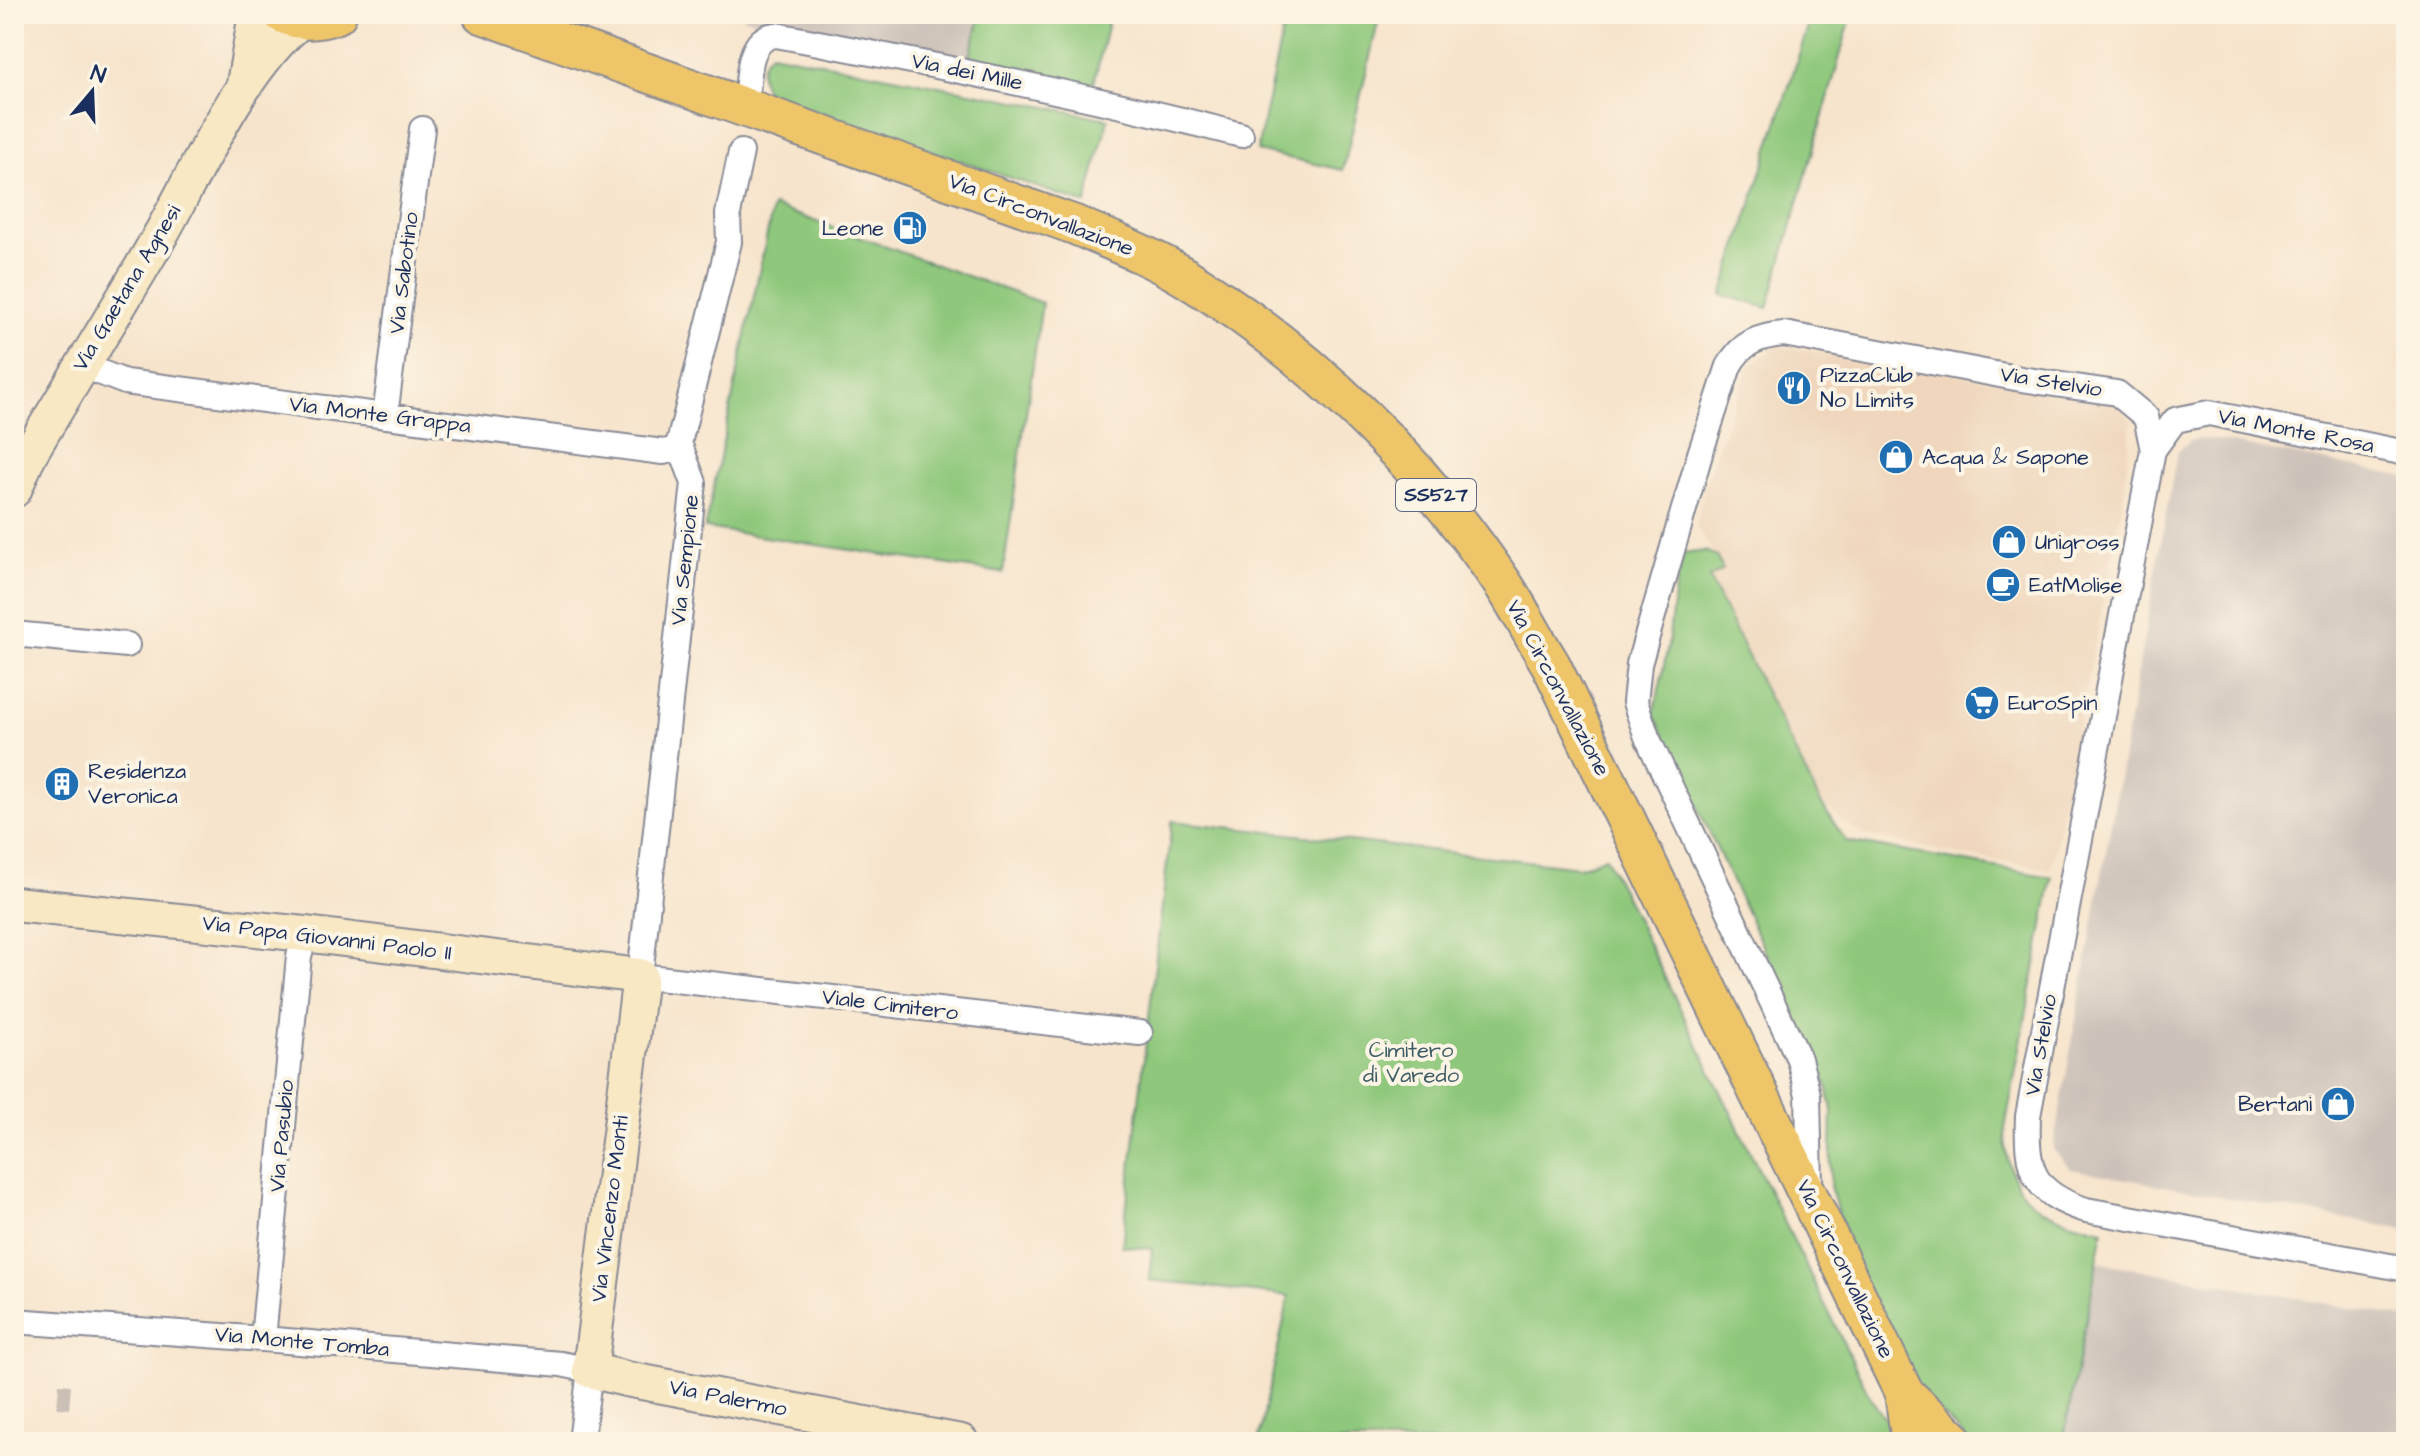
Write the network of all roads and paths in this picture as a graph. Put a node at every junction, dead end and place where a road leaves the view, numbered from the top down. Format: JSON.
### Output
{"nodes":[{"id":1,"x":256,"y":14,"type":"edge"},
{"id":2,"x":482,"y":14,"type":"edge"},
{"id":3,"x":307,"y":16,"type":"edge"},
{"id":4,"x":243,"y":88,"type":"junction"},
{"id":5,"x":746,"y":108,"type":"junction"},
{"id":6,"x":422,"y":129,"type":"dead end"},
{"id":7,"x":1241,"y":135,"type":"dead end"},
{"id":8,"x":741,"y":152,"type":"dead end"},
{"id":9,"x":81,"y":365,"type":"junction"},
{"id":10,"x":385,"y":416,"type":"junction"},
{"id":11,"x":679,"y":443,"type":"junction"},
{"id":12,"x":2153,"y":450,"type":"junction"},
{"id":13,"x":2406,"y":453,"type":"edge"},
{"id":14,"x":14,"y":490,"type":"edge"},
{"id":15,"x":14,"y":634,"type":"edge"},
{"id":16,"x":127,"y":645,"type":"dead end"},
{"id":17,"x":14,"y":904,"type":"edge"},
{"id":18,"x":305,"y":934,"type":"junction"},
{"id":19,"x":640,"y":976,"type":"junction"},
{"id":20,"x":1140,"y":1033,"type":"dead end"},
{"id":21,"x":1810,"y":1195,"type":"junction"},
{"id":22,"x":2406,"y":1269,"type":"edge"},
{"id":23,"x":14,"y":1321,"type":"edge"},
{"id":24,"x":263,"y":1339,"type":"junction"},
{"id":25,"x":590,"y":1370,"type":"junction"},
{"id":26,"x":1904,"y":1393,"type":"junction"},
{"id":27,"x":581,"y":1442,"type":"edge"},
{"id":28,"x":961,"y":1442,"type":"edge"},
{"id":29,"x":1911,"y":1442,"type":"edge"},
{"id":30,"x":1955,"y":1442,"type":"edge"}],
"edges":[{"from":1,"to":4,"type":"street","name":"Via Gaetana Agnesi"},
{"from":2,"to":5,"type":"main road","name":"Via Circonvallazione","number":"SS527"},
{"from":3,"to":4,"type":"street","name":"Via Gaetana Agnesi"},
{"from":4,"to":9,"type":"street","name":"Via Gaetana Agnesi"},
{"from":5,"to":7,"type":"street","name":"Via dei Mille"},
{"from":5,"to":21,"type":"main road","name":"Via Circonvallazione","number":"SS527"},
{"from":6,"to":10,"type":"street","name":"Via Sabotino"},
{"from":8,"to":11,"type":"street"},
{"from":9,"to":10,"type":"street","name":"Via Monte Grappa"},
{"from":9,"to":14,"type":"street","name":"Via Gaetana Agnesi"},
{"from":10,"to":11,"type":"street","name":"Via Monte Grappa"},
{"from":11,"to":19,"type":"street","name":"Via Sempione"},
{"from":12,"to":13,"type":"street","name":"Via Monte Rosa"},
{"from":12,"to":21,"type":"street","name":"Via Stelvio"},
{"from":12,"to":22,"type":"street","name":"Via Stelvio"},
{"from":15,"to":16,"type":"street"},
{"from":17,"to":18,"type":"street","name":"Via Papa Giovanni Paolo II"},
{"from":18,"to":19,"type":"street","name":"Via Papa Giovanni Paolo II"},
{"from":18,"to":24,"type":"street","name":"Via Pasubio"},
{"from":19,"to":20,"type":"street","name":"Viale Cimitero"},
{"from":19,"to":25,"type":"street","name":"Via Vincenzo Monti"},
{"from":21,"to":26,"type":"main road","name":"Via Circonvallazione","number":"SS527"},
{"from":23,"to":24,"type":"street","name":"Via Monte Tomba"},
{"from":24,"to":25,"type":"street","name":"Via Monte Tomba"},
{"from":25,"to":27,"type":"street","name":"Via Vincenzo Monti"},
{"from":25,"to":28,"type":"street","name":"Via Palermo"},
{"from":26,"to":29,"type":"main road","name":"Via Circonvallazione","number":"SS527"},
{"from":26,"to":30,"type":"main road","name":"Via Circonvallazione","number":"SS527"}]}
